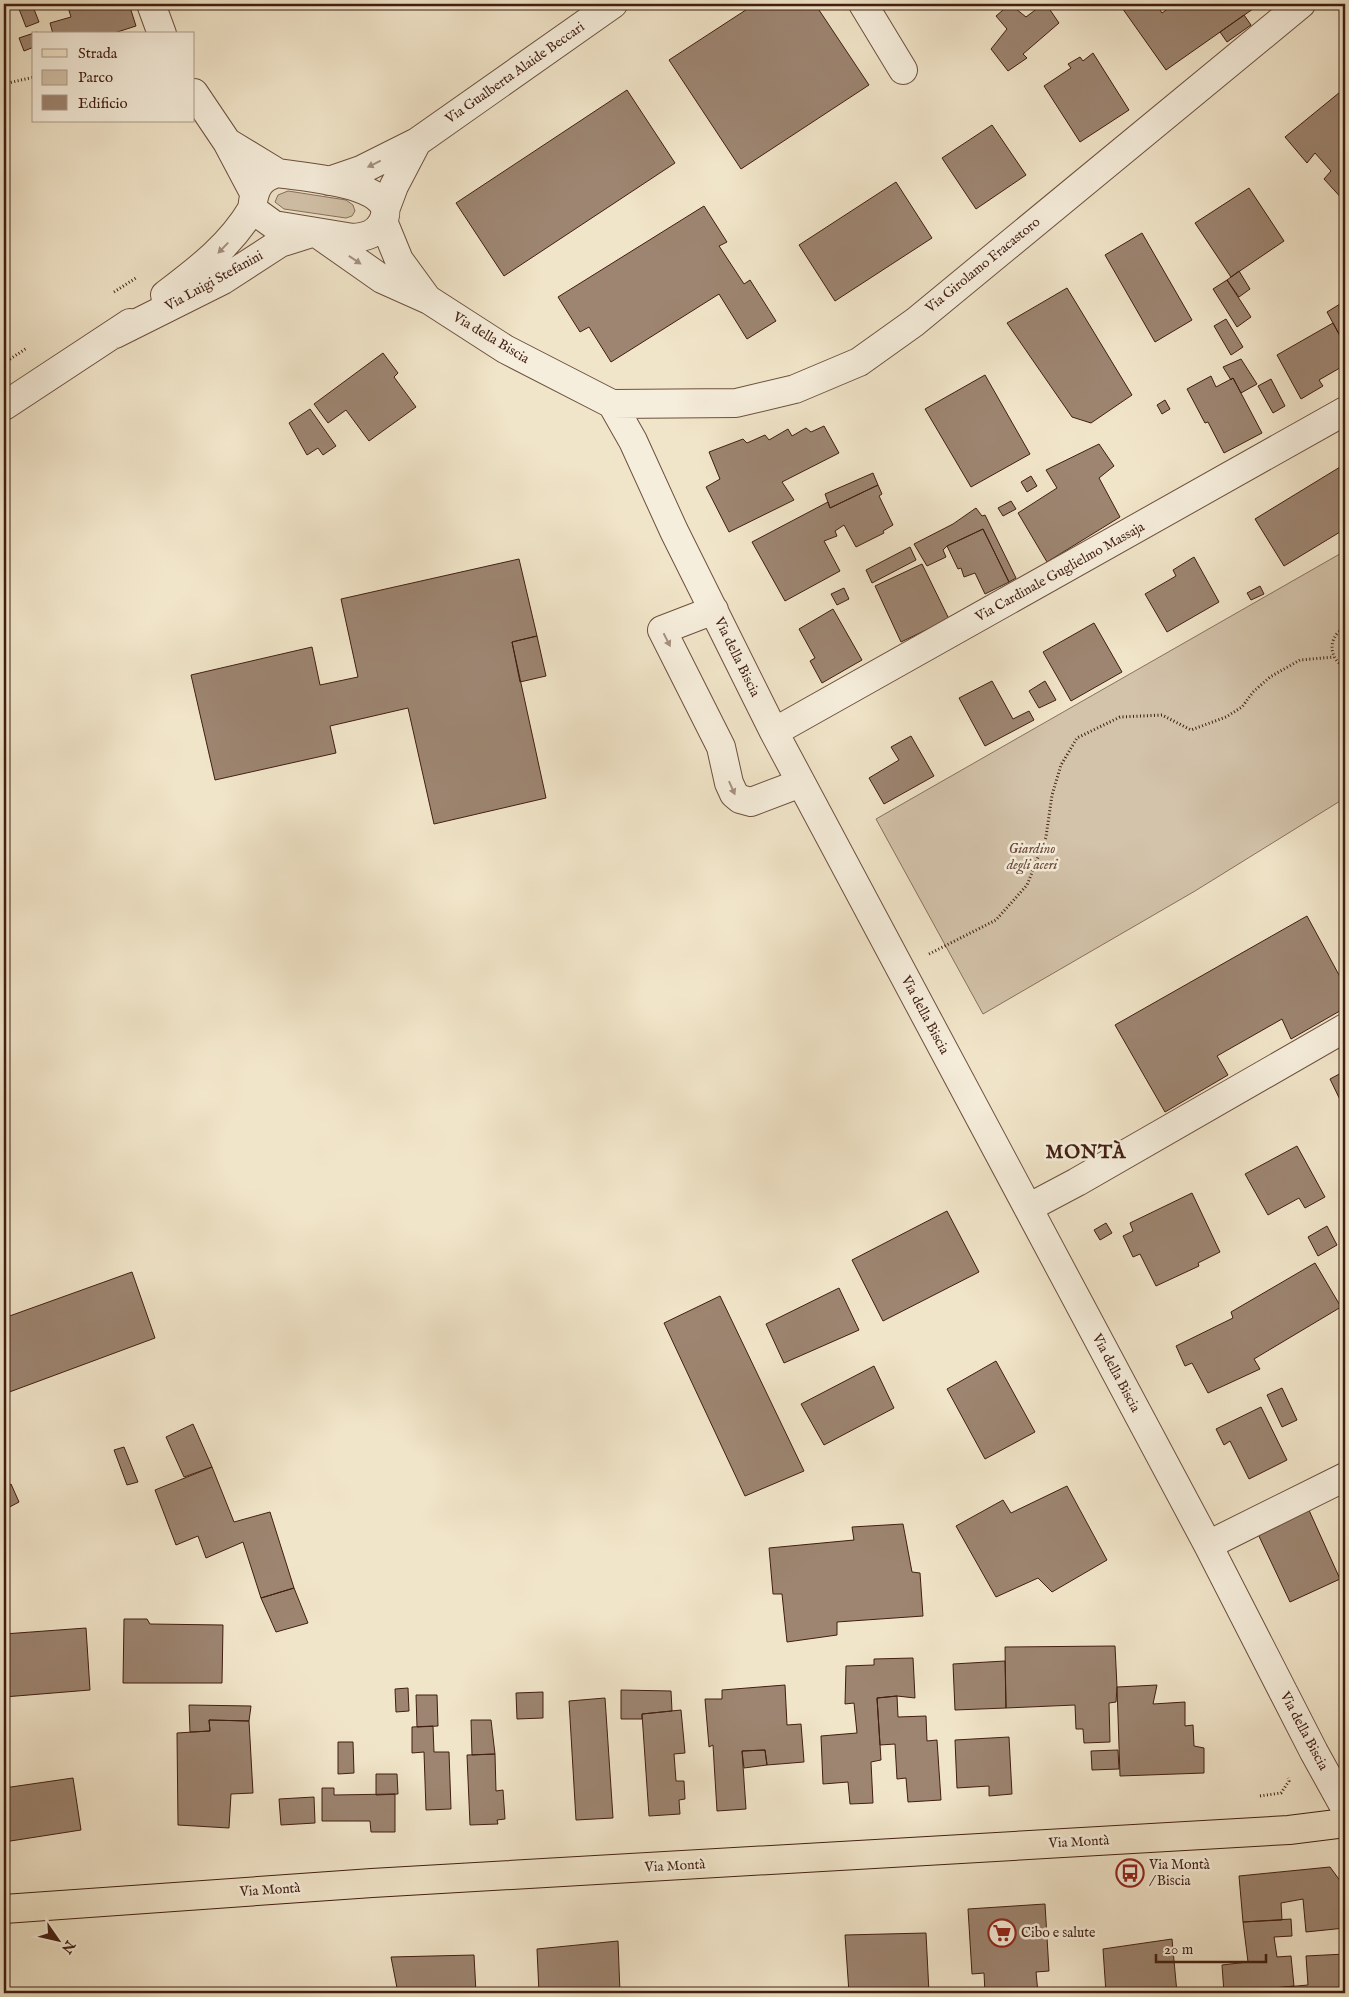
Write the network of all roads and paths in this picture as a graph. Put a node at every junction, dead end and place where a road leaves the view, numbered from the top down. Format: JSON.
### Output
{"nodes":[{"id":1,"x":151,"y":4,"type":"edge"},
{"id":2,"x":612,"y":4,"type":"edge"},
{"id":3,"x":862,"y":4,"type":"edge"},
{"id":4,"x":1301,"y":4,"type":"edge"},
{"id":5,"x":161,"y":32,"type":"edge"},
{"id":6,"x":903,"y":70,"type":"dead end"},
{"id":7,"x":32,"y":77,"type":"edge"},
{"id":8,"x":4,"y":84,"type":"edge"},
{"id":9,"x":195,"y":94,"type":"edge"},
{"id":10,"x":227,"y":142,"type":"junction"},
{"id":11,"x":417,"y":142,"type":"junction"},
{"id":12,"x":278,"y":173,"type":"junction"},
{"id":13,"x":329,"y":180,"type":"junction"},
{"id":14,"x":253,"y":201,"type":"junction"},
{"id":15,"x":384,"y":216,"type":"junction"},
{"id":16,"x":315,"y":232,"type":"junction"},
{"id":17,"x":137,"y":277,"type":"dead end"},
{"id":18,"x":112,"y":293,"type":"dead end"},
{"id":19,"x":429,"y":300,"type":"junction"},
{"id":20,"x":115,"y":334,"type":"junction"},
{"id":21,"x":29,"y":347,"type":"dead end"},
{"id":22,"x":4,"y":363,"type":"edge"},
{"id":23,"x":612,"y":404,"type":"junction"},
{"id":24,"x":4,"y":406,"type":"edge"},
{"id":25,"x":1345,"y":411,"type":"edge"},
{"id":26,"x":714,"y":610,"type":"junction"},
{"id":27,"x":1345,"y":628,"type":"edge"},
{"id":28,"x":1334,"y":657,"type":"junction"},
{"id":29,"x":1345,"y":667,"type":"edge"},
{"id":30,"x":774,"y":732,"type":"junction"},
{"id":31,"x":801,"y":783,"type":"junction"},
{"id":32,"x":899,"y":967,"type":"junction"},
{"id":33,"x":1345,"y":1028,"type":"edge"},
{"id":34,"x":1028,"y":1208,"type":"junction"},
{"id":35,"x":1345,"y":1477,"type":"edge"},
{"id":36,"x":1208,"y":1545,"type":"junction"},
{"id":37,"x":1345,"y":1808,"type":"edge"},
{"id":38,"x":1345,"y":1823,"type":"edge"},
{"id":39,"x":4,"y":1909,"type":"edge"}],
"edges":[{"from":1,"to":5,"type":"street"},
{"from":2,"to":11,"type":"street","name":"Via Gualberta Alaide Beccari"},
{"from":3,"to":6,"type":"street"},
{"from":4,"to":23,"type":"street","name":"Via Girolamo Fracastoro"},
{"from":7,"to":8,"type":"path"},
{"from":9,"to":10,"type":"street","name":"Via della Biscia"},
{"from":10,"to":12,"type":"street","name":"Via della Biscia"},
{"from":10,"to":14,"type":"street","name":"Via della Biscia"},
{"from":11,"to":13,"type":"street","name":"Via Gualberta Alaide Beccari","one_way":true},
{"from":11,"to":15,"type":"street","name":"Via Gualberta Alaide Beccari"},
{"from":12,"to":13,"type":"street","name":"Via della Biscia"},
{"from":12,"to":14,"type":"street"},
{"from":13,"to":15,"type":"street","name":"Via della Biscia"},
{"from":14,"to":16,"type":"street","name":"Via della Biscia"},
{"from":14,"to":20,"type":"street","name":"Via Luigi Stefanini","one_way":true},
{"from":15,"to":16,"type":"street","name":"Via della Biscia"},
{"from":15,"to":19,"type":"street","name":"Via della Biscia"},
{"from":16,"to":19,"type":"street","name":"Via della Biscia","one_way":true},
{"from":16,"to":20,"type":"street","name":"Via Luigi Stefanini"},
{"from":17,"to":18,"type":"path"},
{"from":19,"to":23,"type":"street","name":"Via della Biscia"},
{"from":20,"to":24,"type":"street","name":"Via Luigi Stefanini"},
{"from":21,"to":22,"type":"path"},
{"from":23,"to":26,"type":"street","name":"Via della Biscia"},
{"from":25,"to":30,"type":"street","name":"Via Cardinale Guglielmo Massaja"},
{"from":26,"to":30,"type":"street","name":"Via della Biscia"},
{"from":26,"to":31,"type":"street","one_way":true},
{"from":27,"to":28,"type":"path"},
{"from":28,"to":29,"type":"path"},
{"from":28,"to":32,"type":"path"},
{"from":30,"to":31,"type":"street","name":"Via della Biscia"},
{"from":31,"to":32,"type":"street","name":"Via della Biscia"},
{"from":32,"to":34,"type":"street","name":"Via della Biscia"},
{"from":33,"to":34,"type":"street"},
{"from":34,"to":36,"type":"street","name":"Via della Biscia"},
{"from":35,"to":36,"type":"street"},
{"from":36,"to":37,"type":"street","name":"Via della Biscia"},
{"from":38,"to":39,"type":"main road","name":"Via Montà"}]}
